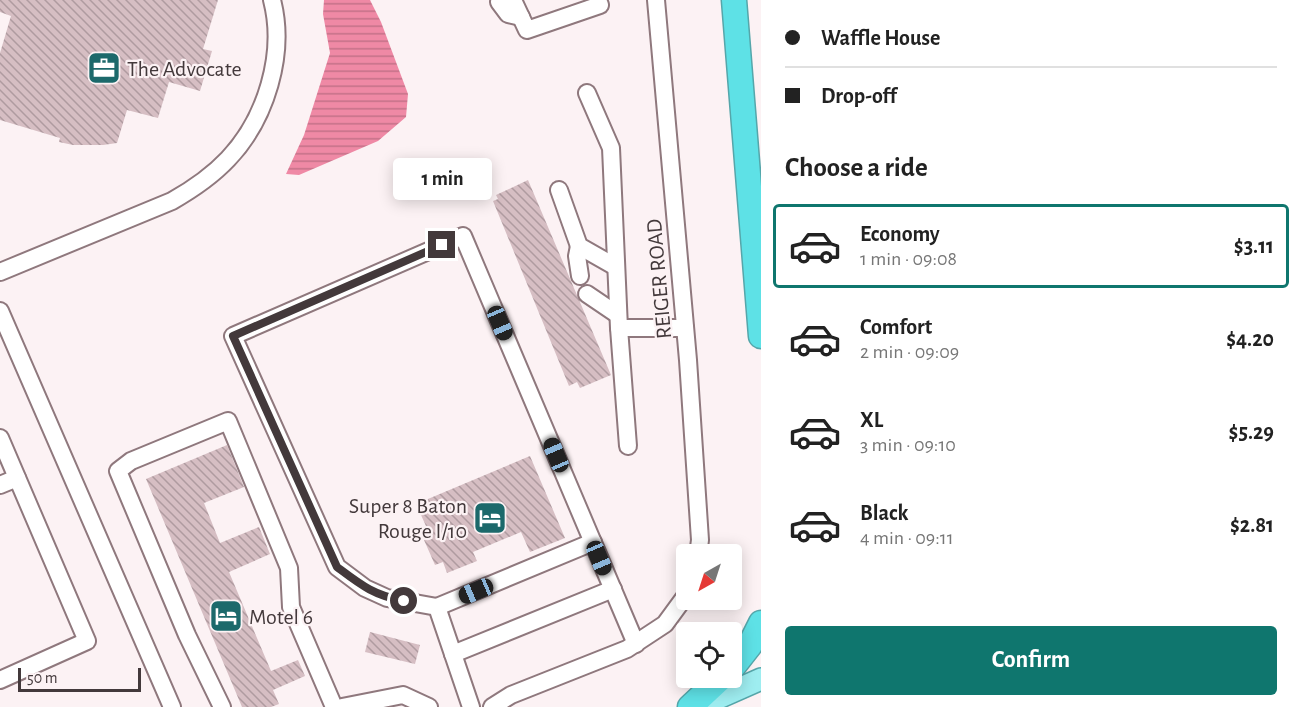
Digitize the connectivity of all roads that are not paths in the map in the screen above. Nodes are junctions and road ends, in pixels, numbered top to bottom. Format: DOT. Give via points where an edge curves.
graph roads {
  1 [pos="272,0"];
  2 [pos="598,0"];
  3 [pos="656,0"];
  4 [pos="734,0"];
  5 [pos="506,1"];
  6 [pos="586,93"];
  7 [pos="559,190"];
  8 [pos="579,246"];
  9 [pos="616,267"];
  10 [pos="0,272"];
  11 [pos="580,276"];
  12 [pos="587,294"];
  13 [pos="0,311"];
  14 [pos="618,321"];
  15 [pos="685,328"];
  16 [pos="761,336"];
  17 [pos="0,438"];
  18 [pos="628,446"];
  19 [pos="17,478"];
  20 [pos="0,485"];
  21 [pos="593,542"];
  22 [pos="699,544"];
  23 [pos="613,589"];
  24 [pos="437,607"];
  25 [pos="676,608"];
  26 [pos="761,623"];
  27 [pos="636,644"];
  28 [pos="453,654"];
  29 [pos="742,655"];
  30 [pos="761,679"];
  31 [pos="0,680"];
  32 [pos="710,688"];
  33 [pos="172,707"];
  34 [pos="222,707"];
  35 [pos="334,707"];
  36 [pos="342,707"];
  37 [pos="429,707"];
  38 [pos="471,707"];
  39 [pos="492,707"];
  40 [pos="690,707"];
  41 [pos="698,707"];
  1 -- 10 [label="street" via="276,37 269,86 254,123 229,158 195,188 172,201"];
  2 -- 5 [label="street" via="600,5 527,30"];
  3 -- 15 [label="street, REIGER ROAD"];
  4 -- 16 [label="highway"];
  6 -- 9 [label="street" via="611,148"];
  7 -- 8 [label="street"];
  8 -- 9 [label="street"];
  8 -- 11 [label="street"];
  9 -- 14 [label="street"];
  12 -- 14 [label="street"];
  13 -- 33 [label="street"];
  14 -- 15 [label="street"];
  14 -- 18 [label="street"];
  15 -- 22 [label="street, REIGER ROAD"];
  17 -- 19 [label="street"];
  19 -- 20 [label="street"];
  19 -- 31 [label="street" via="87,641"];
  21 -- 23 [label="street"];
  21 -- 24 [label="street"];
  21 -- 24 [label="street" via="463,236 233,336 337,567 365,588 387,598"];
  23 -- 27 [label="street"];
  23 -- 28 [label="street"];
  24 -- 28 [label="street"];
  25 -- 27 [label="street" via="664,624"];
  26 -- 29 [label="highway"];
  27 -- 39 [label="street" via="511,695"];
  28 -- 38 [label="street"];
  30 -- 41 [label="main road"];
  32 -- 40 [label="highway"];
  34 -- 35 [label="street" via="118,471 131,461 228,421 289,568 291,607"];
  36 -- 37 [label="street" via="403,695"];
}
